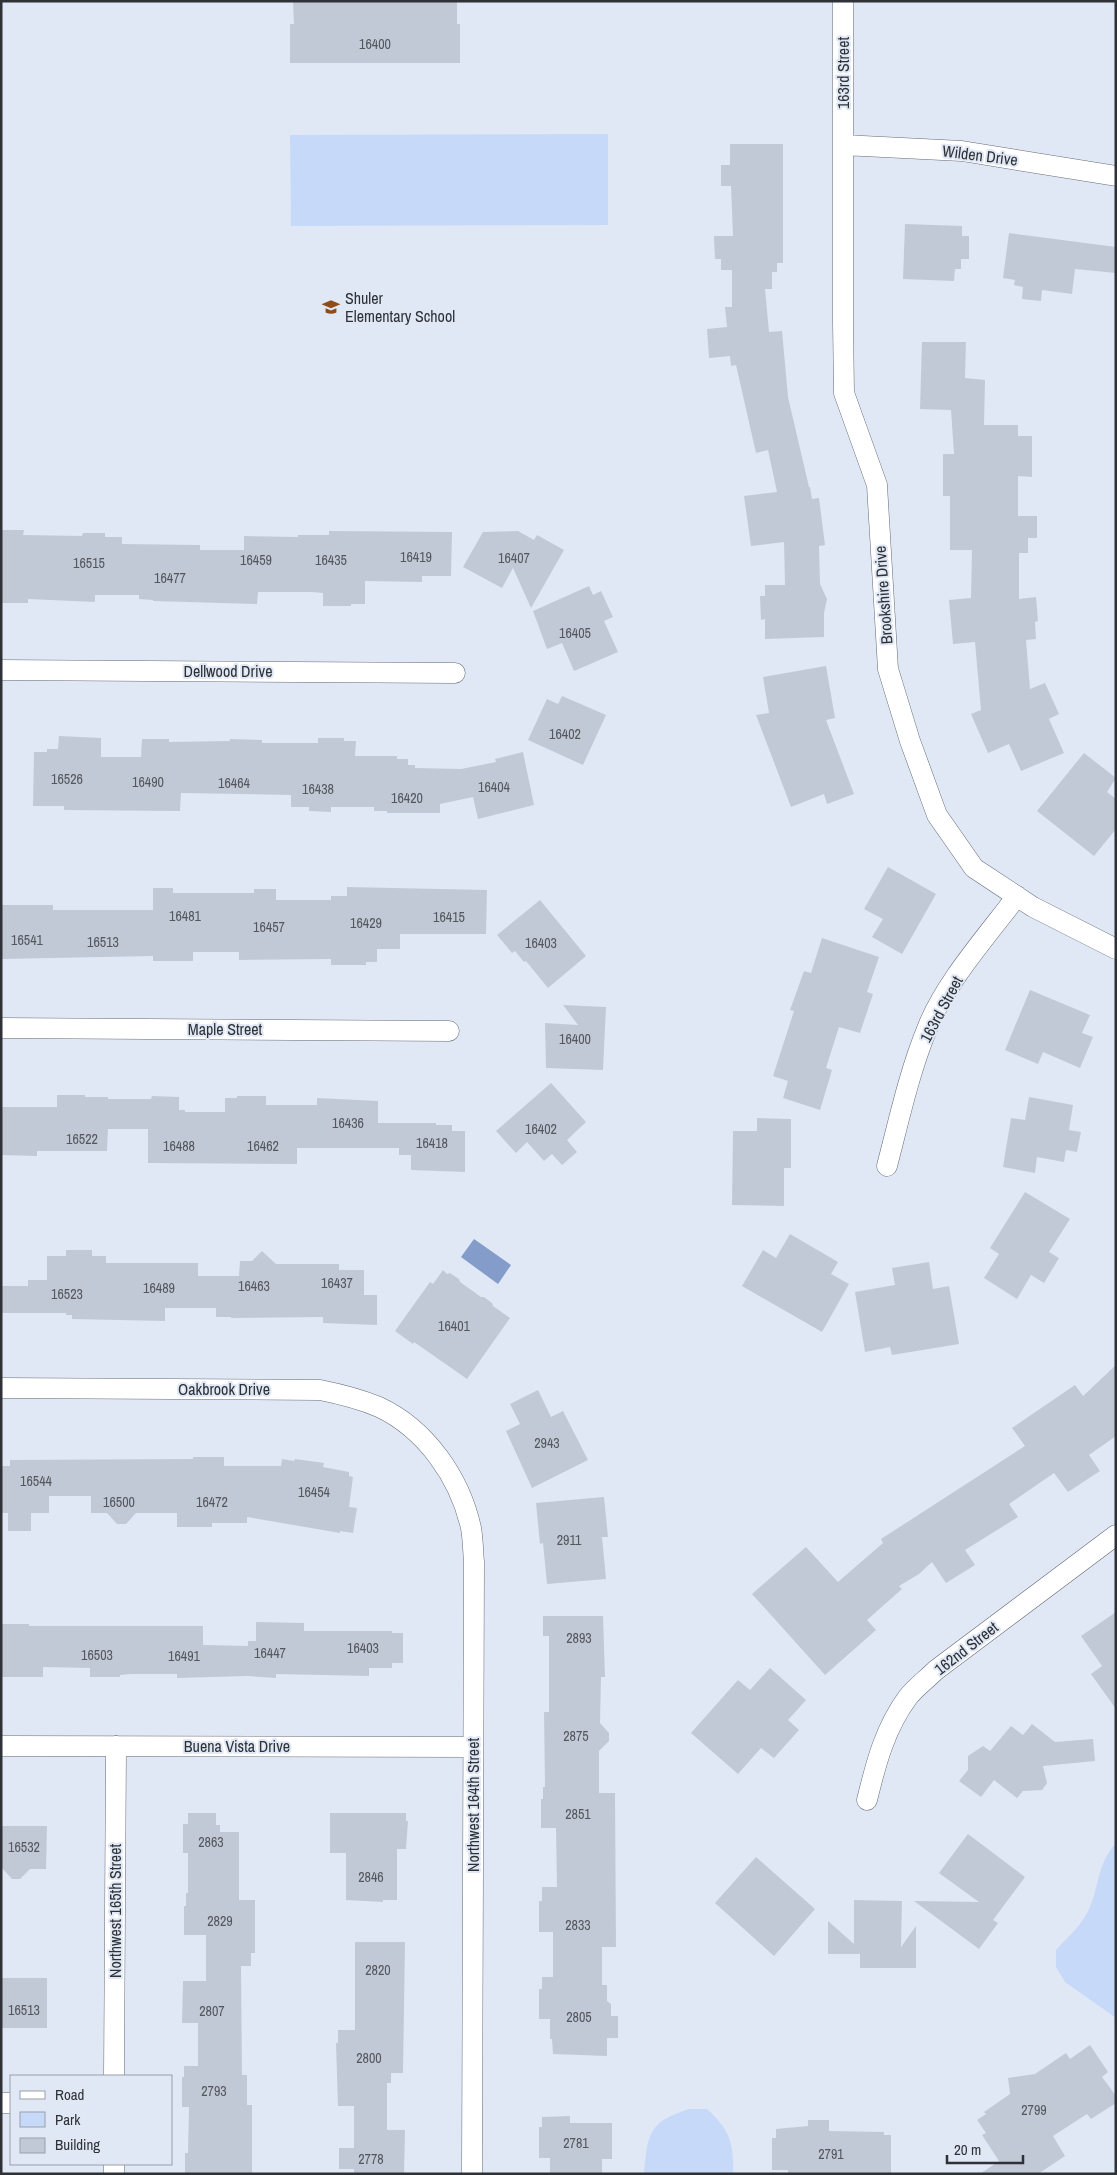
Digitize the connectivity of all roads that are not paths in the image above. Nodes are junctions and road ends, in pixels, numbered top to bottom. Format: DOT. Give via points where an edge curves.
graph roads {
  1 [pos="843,1"];
  2 [pos="842,145"];
  3 [pos="1116,176"];
  4 [pos="1,670"];
  5 [pos="455,673"];
  6 [pos="1017,896"];
  7 [pos="1116,949"];
  8 [pos="1,1028"];
  9 [pos="449,1030"];
  10 [pos="887,1166"];
  11 [pos="1,1388"];
  12 [pos="430,1447"];
  13 [pos="1116,1535"];
  14 [pos="1,1746"];
  15 [pos="116,1746"];
  16 [pos="473,1747"];
  17 [pos="867,1800"];
  18 [pos="114,2075"];
  19 [pos="472,2174"];
  1 -- 2 [label="street, 163rd Street"];
  2 -- 3 [label="street, Wilden Drive" via="962,151"];
  2 -- 6 [label="street, Brookshire Drive" via="844,393 877,485 888,669 937,814 974,868"];
  4 -- 5 [label="street, Dellwood Drive"];
  6 -- 7 [label="street, Brookshire Drive" via="1084,935"];
  6 -- 10 [label="street, 163rd Street" via="955,978 927,1028 904,1098"];
  8 -- 9 [label="street, Maple Street"];
  11 -- 12 [label="street, Oakbrook Drive" via="320,1390 380,1408 406,1425"];
  12 -- 16 [label="street, Northwest 164th Street" via="459,1492 471,1529 474,1562"];
  13 -- 17 [label="street, 162nd Street" via="936,1670 909,1696 883,1743"];
  14 -- 15 [label="street, Buena Vista Drive"];
  15 -- 16 [label="street, Buena Vista Drive"];
  15 -- 18 [label="street, Northwest 165th Street"];
  16 -- 19 [label="street, Northwest 164th Street"];
}
